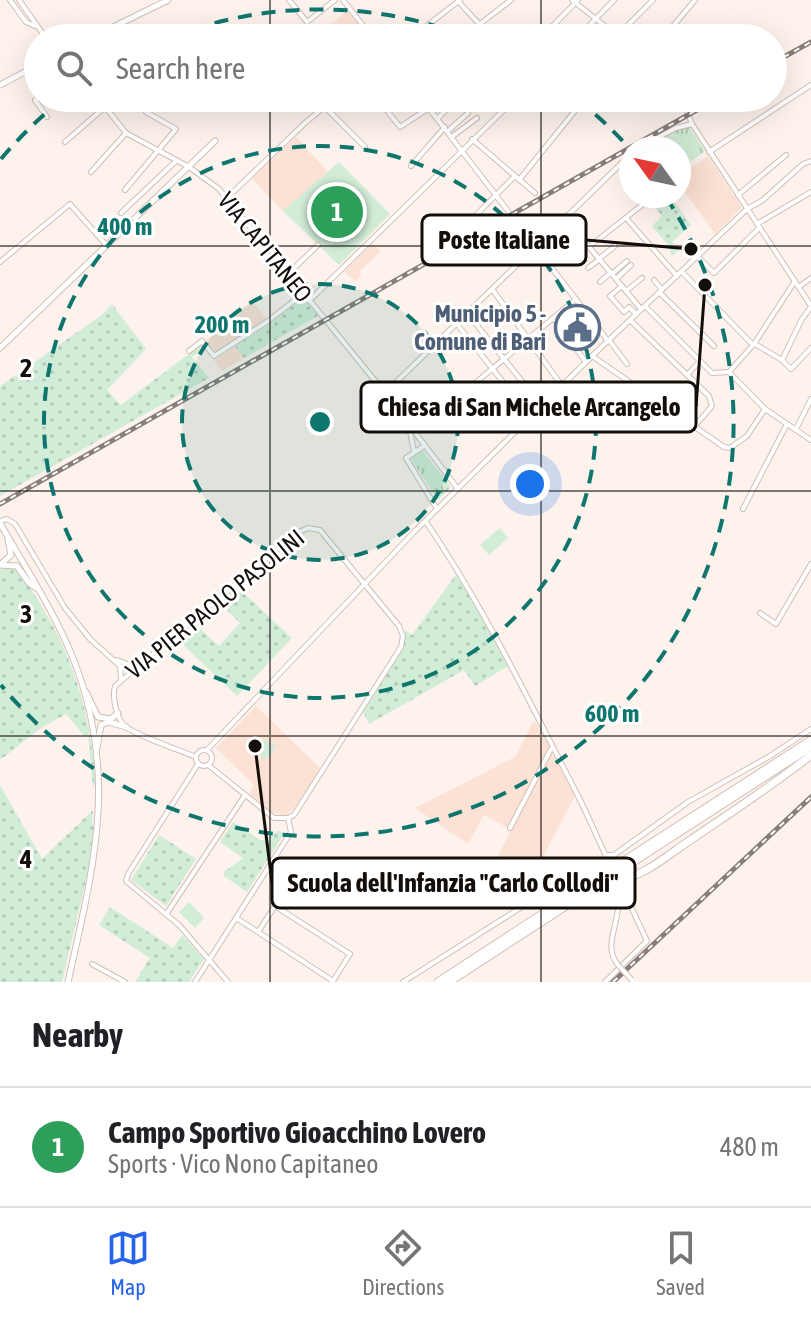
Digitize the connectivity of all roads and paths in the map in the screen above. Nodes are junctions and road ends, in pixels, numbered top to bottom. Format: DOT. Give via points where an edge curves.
graph roads {
  1 [pos="10,0"];
  2 [pos="19,0"];
  3 [pos="168,0"];
  4 [pos="289,0"];
  5 [pos="335,0"];
  6 [pos="343,0"];
  7 [pos="511,0"];
  8 [pos="614,0"];
  9 [pos="653,0"];
  10 [pos="695,0"];
  11 [pos="459,1"];
  12 [pos="575,1"];
  13 [pos="595,20"];
  14 [pos="31,24"];
  15 [pos="37,24"];
  16 [pos="119,24"];
  17 [pos="362,24"];
  18 [pos="429,24"];
  19 [pos="477,24"];
  20 [pos="479,24"];
  21 [pos="555,24"];
  22 [pos="591,24"];
  23 [pos="601,24"];
  24 [pos="630,24"];
  25 [pos="675,24"];
  26 [pos="24,72"];
  27 [pos="0,85"];
  28 [pos="811,85"];
  29 [pos="787,101"];
  30 [pos="43,112"];
  31 [pos="99,112"];
  32 [pos="109,112"];
  33 [pos="146,112"];
  34 [pos="320,112"];
  35 [pos="330,112"];
  36 [pos="388,112"];
  37 [pos="423,112"];
  38 [pos="433,112"];
  39 [pos="444,112"];
  40 [pos="501,112"];
  41 [pos="574,112"];
  42 [pos="687,112"];
  43 [pos="770,112"];
  44 [pos="468,113"];
  45 [pos="47,117"];
  46 [pos="438,118"];
  47 [pos="477,118"];
  48 [pos="692,124"];
  49 [pos="446,129"];
  50 [pos="126,133"];
  51 [pos="452,136"];
  52 [pos="661,136"];
  53 [pos="472,139"];
  54 [pos="215,141"];
  55 [pos="65,142"];
  56 [pos="365,147"];
  57 [pos="462,148"];
  58 [pos="159,150"];
  59 [pos="709,152"];
  60 [pos="786,155"];
  61 [pos="176,161"];
  62 [pos="811,161"];
  63 [pos="619,165"];
  64 [pos="411,166"];
  65 [pos="189,167"];
  66 [pos="91,172"];
  67 [pos="518,177"];
  68 [pos="125,190"];
  69 [pos="811,192"];
  70 [pos="535,193"];
  71 [pos="738,195"];
  72 [pos="495,196"];
  73 [pos="227,198"];
  74 [pos="638,208"];
  75 [pos="747,209"];
  76 [pos="121,213"];
  77 [pos="564,217"];
  78 [pos="626,218"];
  79 [pos="758,226"];
  80 [pos="455,236"];
  81 [pos="318,245"];
  82 [pos="107,246"];
  83 [pos="535,246"];
  84 [pos="590,246"];
  85 [pos="615,246"];
  86 [pos="698,257"];
  87 [pos="600,259"];
  88 [pos="0,262"];
  89 [pos="629,263"];
  90 [pos="588,268"];
  91 [pos="288,274"];
  92 [pos="680,274"];
  93 [pos="613,275"];
  94 [pos="642,278"];
  95 [pos="811,278"];
  96 [pos="654,280"];
  97 [pos="600,282"];
  98 [pos="797,284"];
  99 [pos="622,286"];
  100 [pos="492,289"];
  101 [pos="626,291"];
  102 [pos="661,291"];
  103 [pos="304,293"];
  104 [pos="576,299"];
  105 [pos="309,301"];
  106 [pos="811,306"];
  107 [pos="643,307"];
  108 [pos="564,309"];
  109 [pos="586,312"];
  110 [pos="467,313"];
  111 [pos="636,314"];
  112 [pos="553,318"];
  113 [pos="630,320"];
  114 [pos="574,321"];
  115 [pos="456,323"];
  116 [pos="595,323"];
  117 [pos="562,330"];
  118 [pos="528,339"];
  119 [pos="571,341"];
  120 [pos="608,341"];
  121 [pos="753,344"];
  122 [pos="714,346"];
  123 [pos="0,348"];
  124 [pos="811,348"];
  125 [pos="189,351"];
  126 [pos="592,356"];
  127 [pos="504,359"];
  128 [pos="782,360"];
  129 [pos="700,361"];
  130 [pos="586,362"];
  131 [pos="627,364"];
  132 [pos="492,368"];
  133 [pos="729,372"];
  134 [pos="687,375"];
  135 [pos="474,384"];
  136 [pos="562,386"];
  137 [pos="385,393"];
  138 [pos="811,399"];
  139 [pos="542,406"];
  140 [pos="765,409"];
  141 [pos="531,417"];
  142 [pos="787,424"];
  143 [pos="408,425"];
  144 [pos="694,427"];
  145 [pos="796,429"];
  146 [pos="811,440"];
  147 [pos="424,446"];
  148 [pos="414,451"];
  149 [pos="458,489"];
  150 [pos="437,509"];
  151 [pos="743,509"];
  152 [pos="425,521"];
  153 [pos="0,522"];
  154 [pos="7,536"];
  155 [pos="811,564"];
  156 [pos="0,565"];
  157 [pos="365,583"];
  158 [pos="37,588"];
  159 [pos="760,613"];
  160 [pos="114,660"];
  161 [pos="141,662"];
  162 [pos="121,679"];
  163 [pos="84,689"];
  164 [pos="118,713"];
  165 [pos="126,727"];
  166 [pos="811,729"];
  167 [pos="811,740"];
  168 [pos="552,747"];
  169 [pos="811,747"];
  170 [pos="97,749"];
  171 [pos="207,750"];
  172 [pos="811,755"];
  173 [pos="196,757"];
  174 [pos="198,764"];
  175 [pos="208,765"];
  176 [pos="245,795"];
  177 [pos="288,818"];
  178 [pos="510,828"];
  179 [pos="606,853"];
  180 [pos="614,871"];
  181 [pos="167,914"];
  182 [pos="236,918"];
  183 [pos="258,932"];
  184 [pos="210,959"];
  185 [pos="92,964"];
  186 [pos="633,981"];
  187 [pos="68,982"];
  188 [pos="125,982"];
  189 [pos="195,982"];
  190 [pos="228,982"];
  191 [pos="403,982"];
  192 [pos="438,982"];
  193 [pos="449,982"];
  194 [pos="605,982"];
  1 -- 14 [label="street"];
  2 -- 15 [label="street"];
  3 -- 16 [label="main road"];
  4 -- 5 [label="street" via="307,22"];
  6 -- 17 [label="street"];
  7 -- 20 [label="street"];
  8 -- 13 [label="street"];
  9 -- 24 [label="street"];
  10 -- 25 [label="street"];
  11 -- 18 [label="street"];
  11 -- 19 [label="street"];
  12 -- 13 [label="street"];
  12 -- 21 [label="street"];
  13 -- 22 [label="street"];
  13 -- 23 [label="street"];
  26 -- 27 [label="main road"];
  28 -- 29 [label="street"];
  30 -- 45 [label="street"];
  31 -- 55 [label="street"];
  32 -- 50 [label="street, VIA CAPITANEO"];
  33 -- 58 [label="street" via="176,129"];
  34 -- 73 [label="street"];
  35 -- 56 [label="street"];
  36 -- 37 [label="street" via="402,127"];
  38 -- 46 [label="street"];
  39 -- 46 [label="street"];
  40 -- 53 [label="street"];
  41 -- 67 [label="street"];
  42 -- 48 [label="street"];
  43 -- 59 [label="street"];
  44 -- 49 [label="street"];
  46 -- 49 [label="street"];
  47 -- 51 [label="street"];
  48 -- 52 [label="street"];
  48 -- 59 [label="street"];
  49 -- 51 [label="street"];
  49 -- 64 [label="street"];
  50 -- 58 [label="street, VIA CAPITANEO"];
  50 -- 66 [label="street"];
  51 -- 57 [label="street"];
  53 -- 57 [label="street"];
  53 -- 67 [label="street"];
  54 -- 65 [label="main road"];
  57 -- 72 [label="street"];
  57 -- 105 [label="street"];
  58 -- 61 [label="street, VIA CAPITANEO"];
  58 -- 68 [label="street"];
  59 -- 71 [label="street"];
  60 -- 71 [label="street"];
  61 -- 65 [label="street, VIA CAPITANEO"];
  61 -- 76 [label="street"];
  62 -- 75 [label="street"];
  63 -- 77 [label="street"];
  65 -- 73 [label="street, VIA CAPITANEO"];
  65 -- 82 [label="main road"];
  67 -- 70 [label="street"];
  67 -- 72 [label="street"];
  69 -- 79 [label="street"];
  71 -- 75 [label="street"];
  72 -- 80 [label="street"];
  72 -- 83 [label="street"];
  73 -- 91 [label="street, VIA CAPITANEO"];
  74 -- 78 [label="street"];
  75 -- 79 [label="street"];
  75 -- 86 [label="street"];
  77 -- 83 [label="street"];
  77 -- 84 [label="street"];
  78 -- 84 [label="street"];
  78 -- 92 [label="street"];
  79 -- 86 [label="street" via="714,273"];
  79 -- 98 [label="street"];
  81 -- 91 [label="street"];
  82 -- 88 [label="street" via="70,204"];
  82 -- 123 [label="main road"];
  83 -- 100 [label="street"];
  83 -- 104 [label="street"];
  84 -- 87 [label="street"];
  85 -- 87 [label="street"];
  86 -- 92 [label="street"];
  87 -- 90 [label="street"];
  87 -- 93 [label="street"];
  89 -- 93 [label="street"];
  91 -- 103 [label="street, VIA CAPITANEO"];
  92 -- 102 [label="street"];
  92 -- 121 [label="street"];
  93 -- 97 [label="street"];
  93 -- 99 [label="street"];
  94 -- 101 [label="street"];
  95 -- 98 [label="street"];
  96 -- 102 [label="street"];
  98 -- 106 [label="street"];
  98 -- 121 [label="street"];
  99 -- 101 [label="street"];
  99 -- 111 [label="street" via="610,296 624,312 629,307"];
  100 -- 110 [label="street"];
  100 -- 118 [label="street"];
  101 -- 107 [label="street"];
  102 -- 107 [label="street"];
  102 -- 122 [label="street"];
  103 -- 105 [label="street, VIA CAPITANEO"];
  103 -- 125 [label="street" via="214,356 202,341"];
  104 -- 108 [label="street"];
  104 -- 109 [label="street"];
  105 -- 137 [label="street, VIA CAPITANEO"];
  106 -- 128 [label="street"];
  107 -- 111 [label="street"];
  107 -- 129 [label="street"];
  108 -- 112 [label="street"];
  108 -- 114 [label="street"];
  109 -- 114 [label="street"];
  109 -- 116 [label="street"];
  110 -- 115 [label="street"];
  110 -- 127 [label="street"];
  111 -- 113 [label="street"];
  112 -- 117 [label="street"];
  112 -- 118 [label="street"];
  113 -- 120 [label="street"];
  113 -- 134 [label="street"];
  114 -- 117 [label="street"];
  115 -- 132 [label="street"];
  115 -- 137 [label="street"];
  116 -- 119 [label="street"];
  116 -- 120 [label="street"];
  117 -- 119 [label="street"];
  118 -- 127 [label="street"];
  118 -- 136 [label="street"];
  119 -- 130 [label="street"];
  120 -- 126 [label="street"];
  120 -- 131 [label="street"];
  121 -- 128 [label="street"];
  121 -- 133 [label="street"];
  124 -- 128 [label="street" via="791,369"];
  126 -- 130 [label="street"];
  126 -- 144 [label="street"];
  127 -- 132 [label="street"];
  127 -- 139 [label="street"];
  129 -- 133 [label="street" via="712,373"];
  129 -- 134 [label="street"];
  130 -- 136 [label="street"];
  132 -- 135 [label="street"];
  132 -- 141 [label="street"];
  133 -- 140 [label="street"];
  134 -- 144 [label="street" via="712,402"];
  136 -- 139 [label="street"];
  137 -- 143 [label="street, VIA CAPITANEO"];
  138 -- 145 [label="street"];
  139 -- 141 [label="street"];
  140 -- 142 [label="street"];
  140 -- 144 [label="street" via="747,436 730,448"];
  141 -- 149 [label="street"];
  142 -- 145 [label="street"];
  142 -- 151 [label="street"];
  143 -- 147 [label="street, VIA CAPITANEO"];
  143 -- 148 [label="street"];
  145 -- 146 [label="street"];
  147 -- 148 [label="street"];
  147 -- 149 [label="street, VIA CAPITANEO"];
  148 -- 150 [label="street" via="406,458"];
  149 -- 150 [label="street"];
  150 -- 152 [label="street"];
  152 -- 157 [label="street"];
  152 -- 168 [label="street" via="456,566"];
  153 -- 154 [label="main road"];
  153 -- 160 [label="street" via="15,524 65,608"];
  154 -- 156 [label="main road" via="11,555"];
  154 -- 158 [label="main road"];
  155 -- 159 [label="street" via="776,624"];
  156 -- 158 [label="main road" via="17,566"];
  157 -- 161 [label="street, VIA PIER PAOLO PASOLINI" via="325,534 303,529"];
  157 -- 171 [label="street"];
  157 -- 177 [label="street" via="399,626 403,643 299,809"];
  158 -- 163 [label="main road"];
  160 -- 161 [label="street"];
  160 -- 162 [label="street"];
  161 -- 162 [label="street, VIA PIER PAOLO PASOLINI"];
  162 -- 164 [label="street, VIA PIER PAOLO PASOLINI" via="113,693"];
  163 -- 164 [label="main road" via="98,717 111,719"];
  163 -- 170 [label="main road"];
  164 -- 165 [label="street, VIA PIER PAOLO PASOLINI"];
  165 -- 170 [label="main road" via="101,725"];
  165 -- 173 [label="street"];
  166 -- 179 [label="street" via="688,802 614,855"];
  167 -- 180 [label="highway"];
  168 -- 178 [label="street"];
  168 -- 179 [label="street"];
  169 -- 180 [label="highway"];
  170 -- 187 [label="main road" via="97,837"];
  171 -- 173 [label="street"];
  171 -- 175 [label="street" via="212,757"];
  172 -- 180 [label="highway" via="634,877"];
  173 -- 174 [label="street"];
  174 -- 175 [label="street"];
  174 -- 181 [label="street" via="126,877 129,886"];
  175 -- 176 [label="street"];
  176 -- 177 [label="street" via="274,818"];
  176 -- 181 [label="street"];
  177 -- 182 [label="street" via="291,832"];
  179 -- 180 [label="street"];
  180 -- 186 [label="street, bridge" via="618,909 611,957"];
  180 -- 191 [label="street" via="593,862"];
  180 -- 192 [label="highway"];
  180 -- 193 [label="highway"];
  180 -- 194 [label="street" via="647,941"];
  181 -- 184 [label="street"];
  182 -- 183 [label="street"];
  182 -- 184 [label="street"];
  183 -- 183 [label="street" via="333,981 350,954 275,906"];
  184 -- 189 [label="street"];
  184 -- 190 [label="street"];
  185 -- 188 [label="street"];
}
